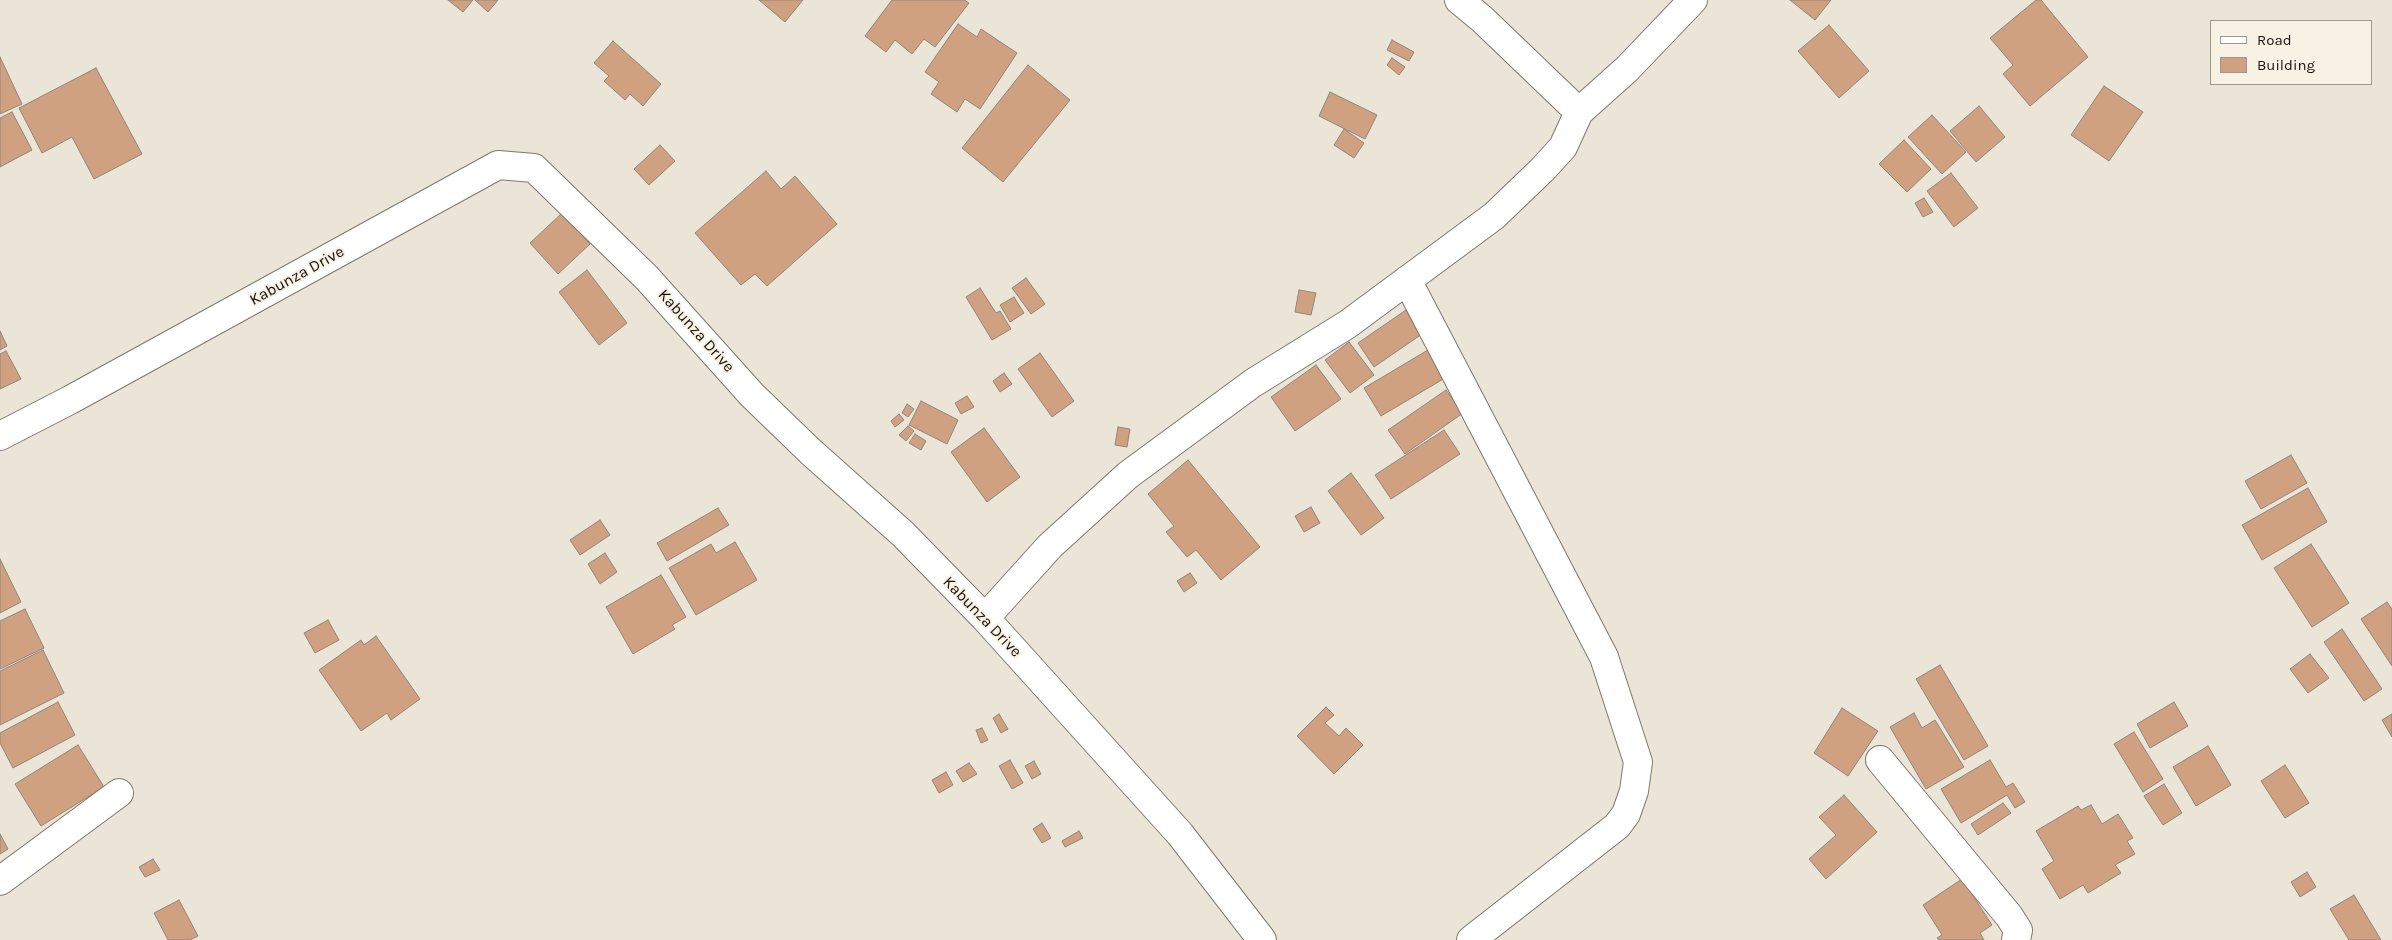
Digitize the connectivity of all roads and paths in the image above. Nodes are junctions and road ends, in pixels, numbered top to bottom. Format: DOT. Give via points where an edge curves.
graph roads {
  1 [pos="1459,0"];
  2 [pos="1693,0"];
  3 [pos="1579,112"];
  4 [pos="1407,280"];
  5 [pos="0,436"];
  6 [pos="985,618"];
  7 [pos="1880,760"];
  8 [pos="119,793"];
  9 [pos="0,881"];
  10 [pos="1262,940"];
  11 [pos="1471,940"];
  12 [pos="2016,940"];
  1 -- 3 [label="street"];
  2 -- 3 [label="street" via="1627,69"];
  3 -- 4 [label="street" via="1563,147 1543,169 1494,216"];
  4 -- 6 [label="street" via="1348,324 1253,383 1128,474 1050,546"];
  4 -- 11 [label="street" via="1604,657 1638,762 1629,806 1617,826"];
  5 -- 6 [label="street, Kabunza Drive" via="498,166 534,168 647,278 752,395 903,534"];
  6 -- 10 [label="street, Kabunza Drive" via="1180,834"];
  7 -- 12 [label="street" via="2009,916 2018,930"];
  8 -- 9 [label="street"];
}
